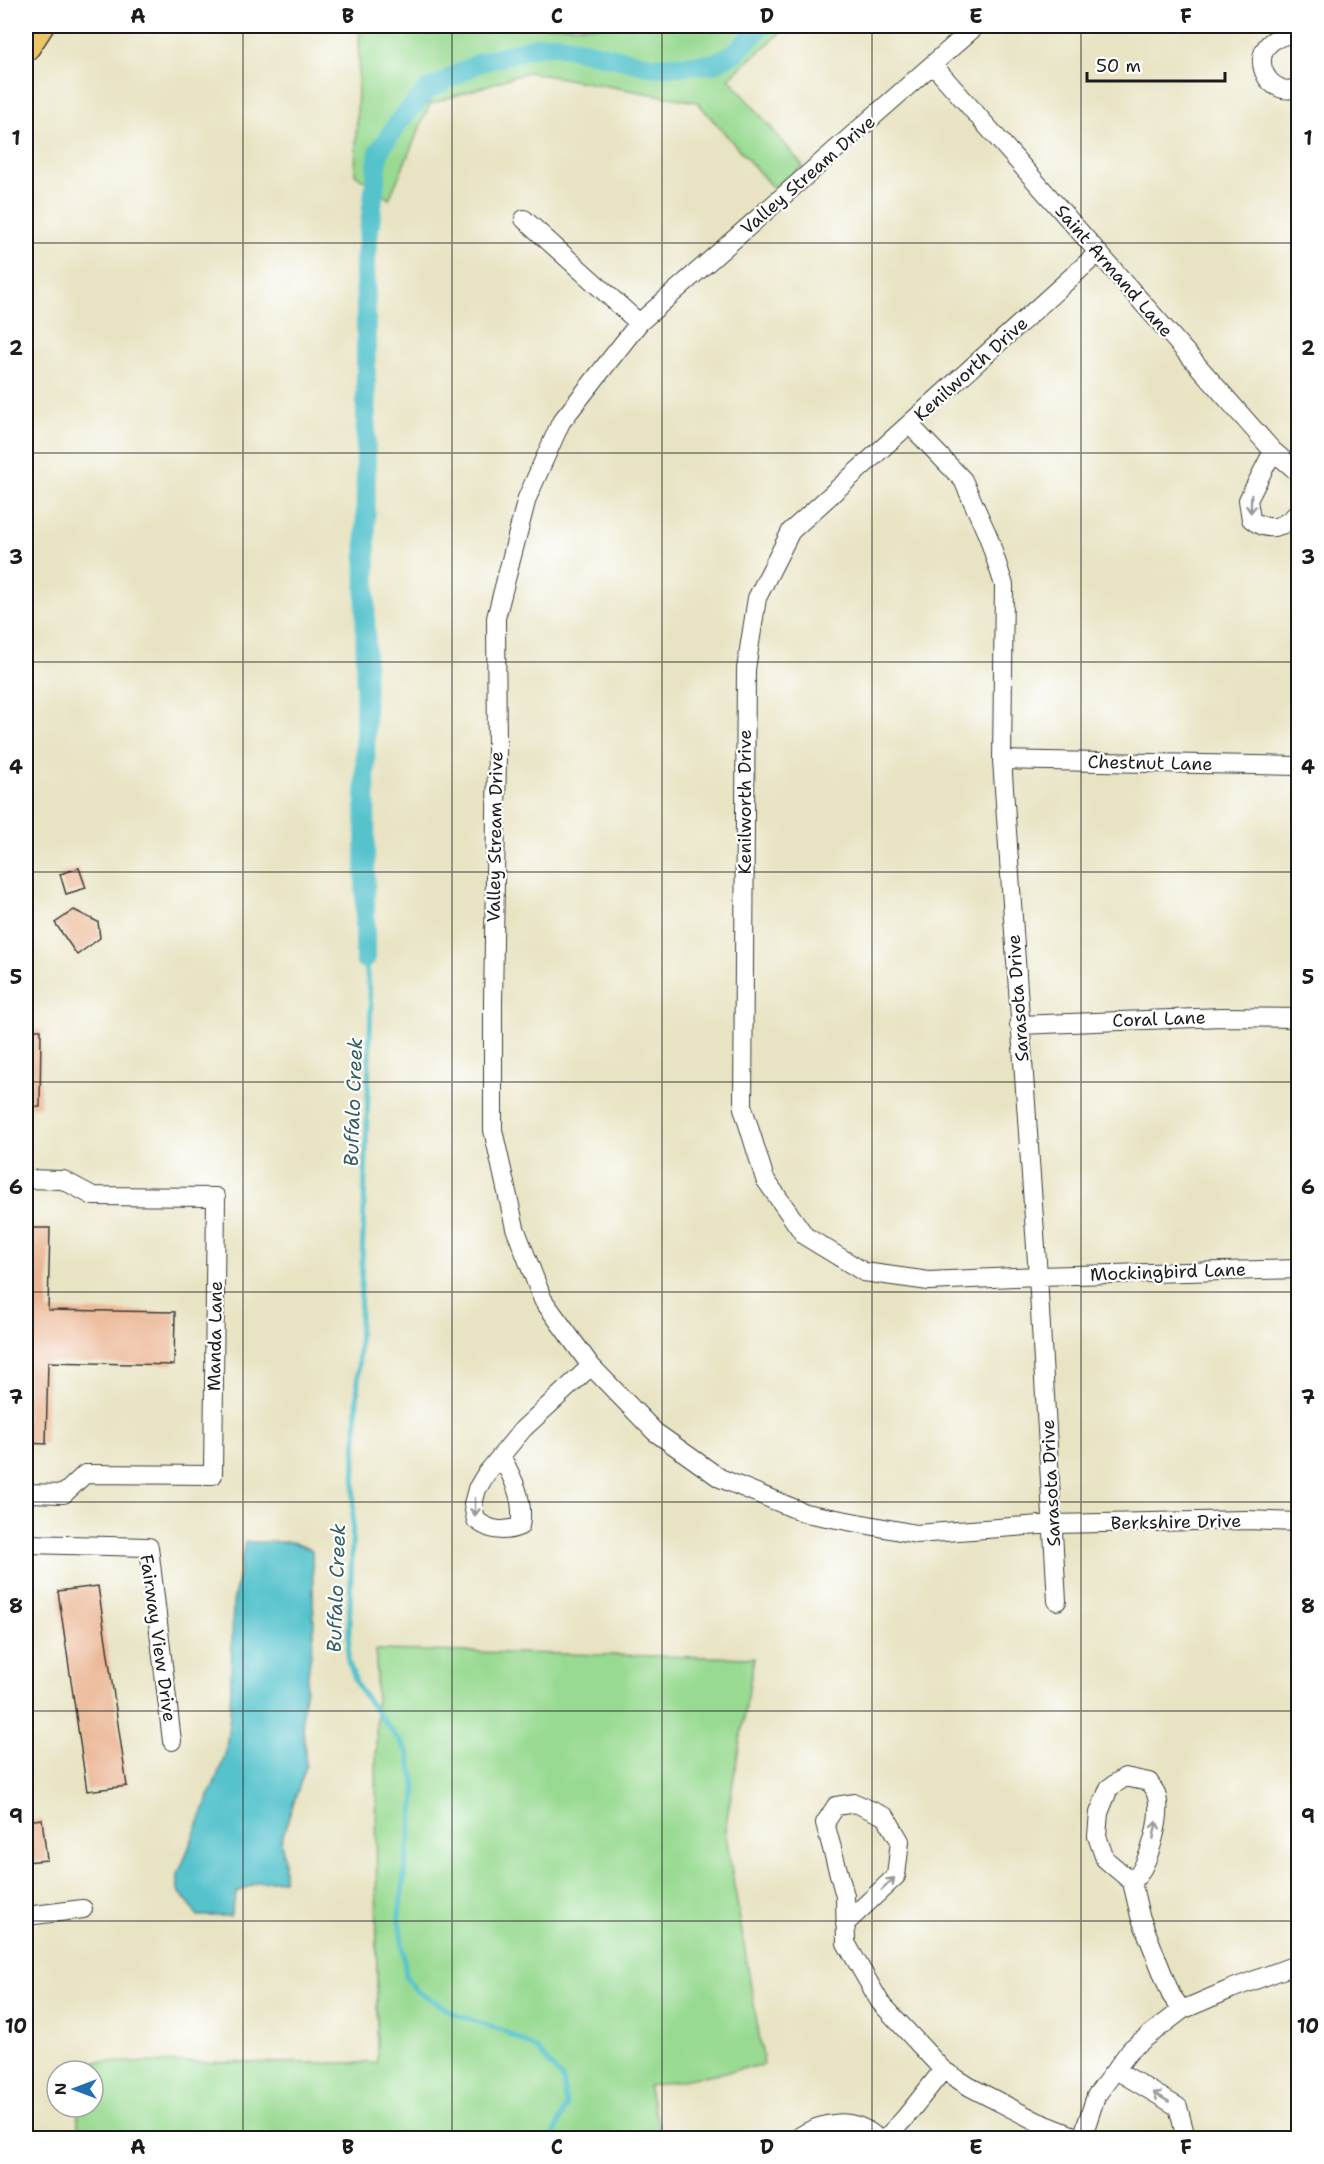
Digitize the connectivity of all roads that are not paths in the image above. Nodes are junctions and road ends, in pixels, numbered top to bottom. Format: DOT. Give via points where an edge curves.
graph roads {
  1 [pos="39,26"];
  2 [pos="976,26"];
  3 [pos="1299,33"];
  4 [pos="26,46"];
  5 [pos="933,65"];
  6 [pos="1299,89"];
  7 [pos="524,219"];
  8 [pos="1098,253"];
  9 [pos="639,323"];
  10 [pos="909,424"];
  11 [pos="1273,451"];
  12 [pos="1299,472"];
  13 [pos="1299,512"];
  14 [pos="1002,760"];
  15 [pos="1299,766"];
  16 [pos="1299,1018"];
  17 [pos="1019,1025"];
  18 [pos="26,1179"];
  19 [pos="1299,1269"];
  20 [pos="1038,1276"];
  21 [pos="591,1366"];
  22 [pos="501,1456"];
  23 [pos="26,1493"];
  24 [pos="1299,1522"];
  25 [pos="1054,1524"];
  26 [pos="26,1544"];
  27 [pos="1057,1601"];
  28 [pos="172,1741"];
  29 [pos="1132,1882"];
  30 [pos="83,1909"];
  31 [pos="26,1916"];
  32 [pos="845,1924"];
  33 [pos="1299,1964"];
  34 [pos="1182,2010"];
  35 [pos="943,2070"];
  36 [pos="1116,2070"];
  37 [pos="797,2139"];
  38 [pos="877,2139"];
  39 [pos="886,2139"];
  40 [pos="1081,2139"];
  41 [pos="1181,2139"];
  1 -- 4 [label="main road"];
  2 -- 5 [label="street, Valley Stream Drive"];
  3 -- 6 [label="street" via="1284,34 1268,45 1262,59 1263,72 1271,82 1281,89"];
  5 -- 8 [label="street, Saint Armand Lane"];
  5 -- 9 [label="street, Valley Stream Drive"];
  7 -- 9 [label="street"];
  8 -- 10 [label="street, Kenilworth Drive"];
  8 -- 11 [label="street, Saint Armand Lane"];
  9 -- 21 [label="street, Valley Stream Drive" via="561,422 527,498 496,618 493,1130 515,1228 543,1300"];
  10 -- 14 [label="street, Sarasota Drive" via="963,480 1004,585"];
  10 -- 20 [label="street, Kenilworth Drive" via="791,531 757,598 746,669 743,1108 765,1179 806,1236 864,1272 929,1281"];
  11 -- 12 [label="street, Saint Armand Lane"];
  11 -- 13 [label="street, one-way" via="1248,500 1251,519 1271,528 1292,520"];
  14 -- 15 [label="street, Chestnut Lane"];
  14 -- 17 [label="street, Sarasota Drive"];
  16 -- 17 [label="street, Coral Lane"];
  17 -- 20 [label="street, Sarasota Drive"];
  18 -- 23 [label="street, Manda Lane" via="63,1180 93,1196 216,1197 213,1475 85,1474 64,1494"];
  19 -- 20 [label="street, Mockingbird Lane"];
  20 -- 25 [label="street, Sarasota Drive"];
  21 -- 22 [label="street" via="523,1429"];
  21 -- 25 [label="street, Valley Stream Drive" via="655,1432 720,1478 805,1513 916,1534"];
  24 -- 25 [label="street, Berkshire Drive"];
  25 -- 27 [label="street, Sarasota Drive"];
  26 -- 28 [label="street, Fairway View Drive" via="149,1547"];
  29 -- 29 [label="street, one-way" via="1141,1875 1150,1852 1157,1823 1157,1795 1149,1782 1125,1777 1109,1788 1099,1813 1097,1836 1105,1859"];
  29 -- 34 [label="street" via="1140,1916 1171,1995"];
  30 -- 31 [label="street"];
  32 -- 32 [label="street, one-way" via="896,1876 900,1841 885,1817 855,1803 836,1806 825,1823 845,1896"];
  32 -- 35 [label="street" via="846,1943 880,2002"];
  33 -- 34 [label="street"];
  34 -- 36 [label="street" via="1131,2049"];
  35 -- 39 [label="street"];
  35 -- 40 [label="street" via="1036,2121"];
  36 -- 40 [label="street" via="1096,2096"];
  41 -- 36 [label="street, one-way" via="1184,2130 1178,2107"];
  37 -- 38 [label="street" via="829,2124 867,2129"];
}
